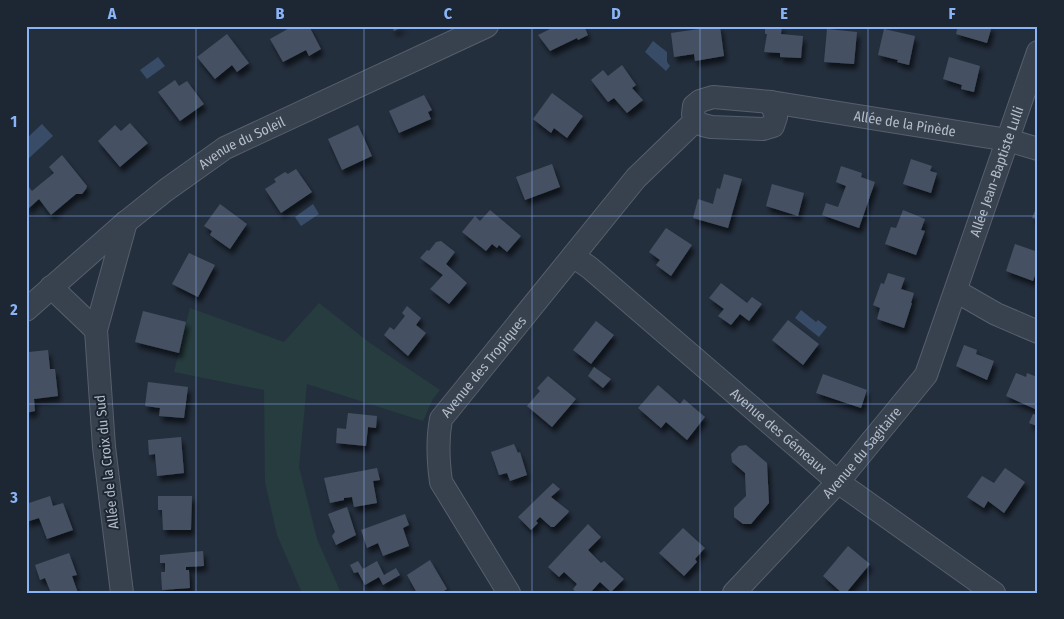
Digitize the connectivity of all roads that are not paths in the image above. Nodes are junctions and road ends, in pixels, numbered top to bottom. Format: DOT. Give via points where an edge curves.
graph roads {
  1 [pos="488,26"];
  2 [pos="1038,52"];
  3 [pos="771,102"];
  4 [pos="695,121"];
  5 [pos="1008,140"];
  6 [pos="1038,150"];
  7 [pos="126,222"];
  8 [pos="573,256"];
  9 [pos="51,287"];
  10 [pos="956,291"];
  11 [pos="26,310"];
  12 [pos="96,330"];
  13 [pos="1038,332"];
  14 [pos="838,482"];
  15 [pos="122,593"];
  16 [pos="509,593"];
  17 [pos="734,593"];
  18 [pos="994,593"];
  1 -- 7 [label="street, Avenue du Soleil" via="225,148"];
  2 -- 5 [label="street, Allée Jean-Baptiste Lulli"];
  3 -- 4 [label="street, Allée de la Pinède" via="713,97 694,106"];
  3 -- 4 [label="street" via="776,117 773,126 763,129 711,127"];
  3 -- 5 [label="street, Allée de la Pinède"];
  4 -- 8 [label="street, Allée de la Pinède" via="636,178"];
  5 -- 6 [label="street, Allée de la Pinède"];
  5 -- 10 [label="street, Allée Jean-Baptiste Lulli"];
  7 -- 9 [label="street, Avenue du Soleil"];
  7 -- 12 [label="street, Allée de la Croix du Sud"];
  8 -- 14 [label="street, Avenue des Gémeaux"];
  8 -- 16 [label="street, Avenue des Tropiques" via="441,418 437,437 441,482"];
  9 -- 11 [label="street, Avenue du Soleil"];
  9 -- 12 [label="street"];
  10 -- 13 [label="street" via="996,314"];
  10 -- 14 [label="street, Avenue du Sagitaire" via="926,375"];
  12 -- 15 [label="street, Allée de la Croix du Sud" via="104,447"];
  14 -- 17 [label="street, Avenue du Sagitaire"];
  14 -- 18 [label="street, Avenue des Gémeaux"];
}
